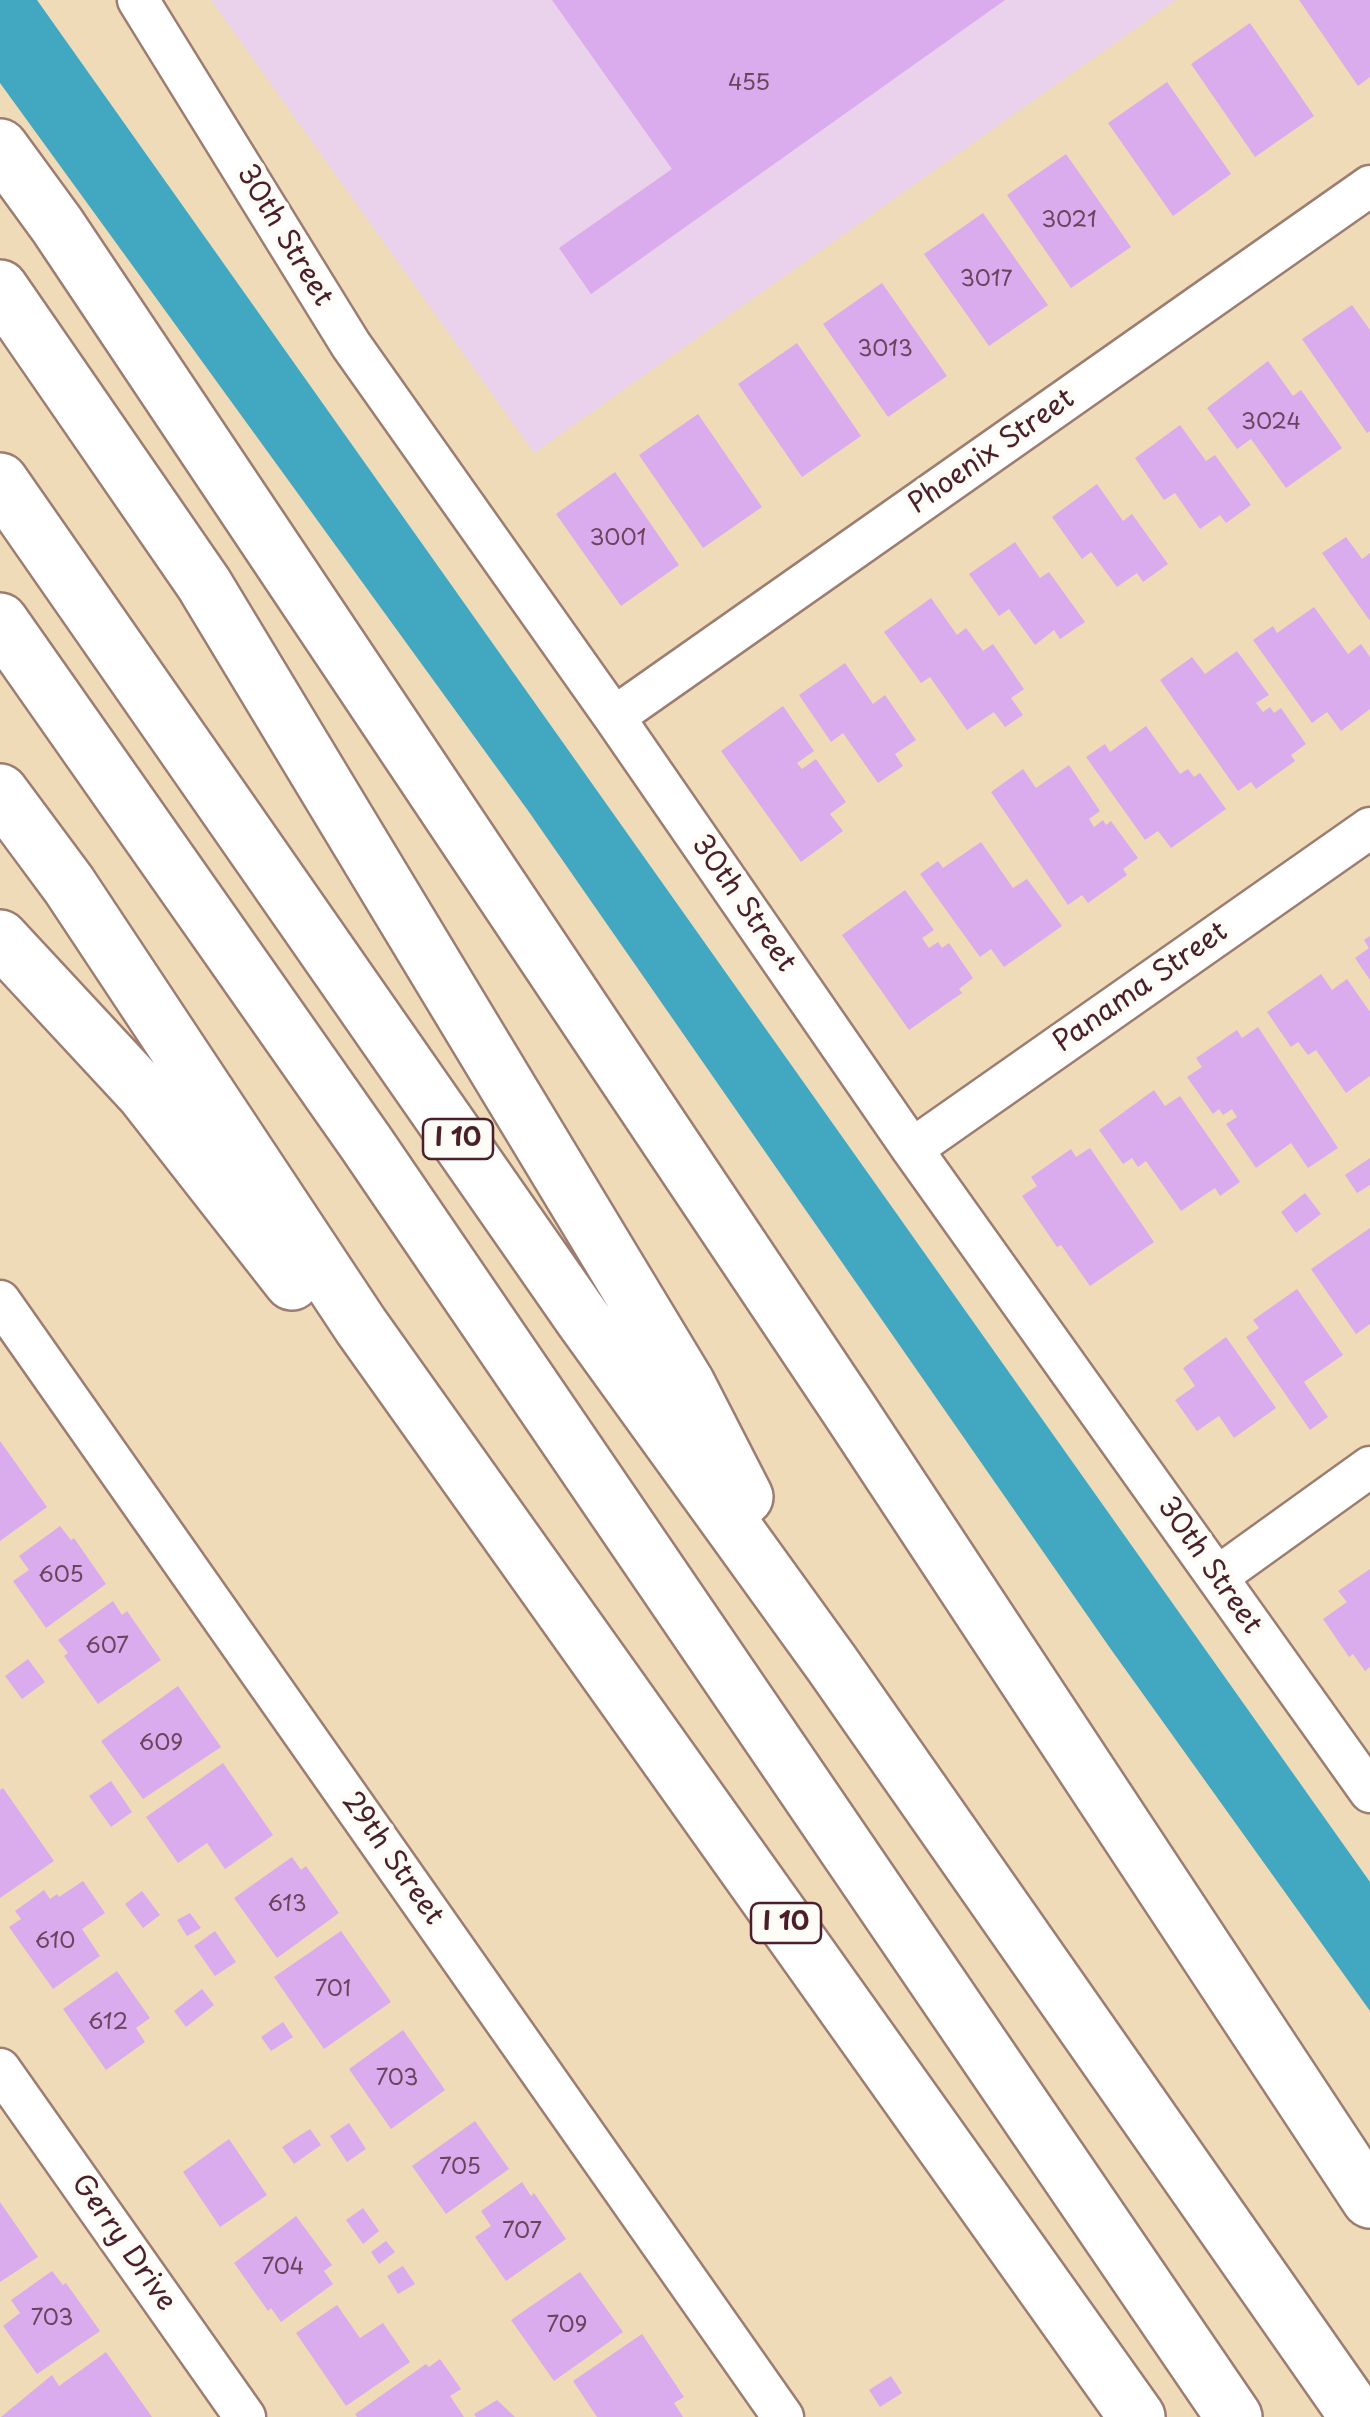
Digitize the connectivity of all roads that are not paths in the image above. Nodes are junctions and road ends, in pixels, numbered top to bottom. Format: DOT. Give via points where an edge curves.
graph roads {
  1 [pos="138,0"];
  2 [pos="0,148"];
  3 [pos="1370,186"];
  4 [pos="0,288"];
  5 [pos="0,482"];
  6 [pos="0,621"];
  7 [pos="614,717"];
  8 [pos="0,792"];
  9 [pos="1370,828"];
  10 [pos="0,938"];
  11 [pos="912,1149"];
  12 [pos="0,1300"];
  13 [pos="362,1326"];
  14 [pos="1370,1467"];
  15 [pos="1217,1577"];
  16 [pos="832,1664"];
  17 [pos="1370,1792"];
  18 [pos="0,2069"];
  19 [pos="1370,2200"];
  20 [pos="245,2417"];
  21 [pos="783,2417"];
  22 [pos="1137,2417"];
  23 [pos="1234,2417"];
  24 [pos="1358,2417"];
  1 -- 7 [label="street, 30th Street" via="351,345"];
  2 -- 19 [label="highway" via="913,1504"];
  3 -- 7 [label="street, Phoenix Street"];
  4 -- 16 [label="highway" via="204,584 266,686 687,1384"];
  5 -- 16 [label="highway, I 10" via="583,1319"];
  6 -- 23 [label="highway" via="366,1143"];
  7 -- 11 [label="street, 30th Street"];
  8 -- 13 [label="highway, I 10" via="70,885"];
  9 -- 11 [label="street, Panama Street"];
  10 -- 13 [label="highway" via="144,1093 293,1284"];
  11 -- 15 [label="street, 30th Street"];
  12 -- 21 [label="street, 29th Street"];
  13 -- 22 [label="highway, I 10"];
  14 -- 15 [label="street"];
  15 -- 17 [label="street, 30th Street"];
  16 -- 24 [label="highway, I 10"];
  18 -- 20 [label="street, Gerry Drive"];
}
